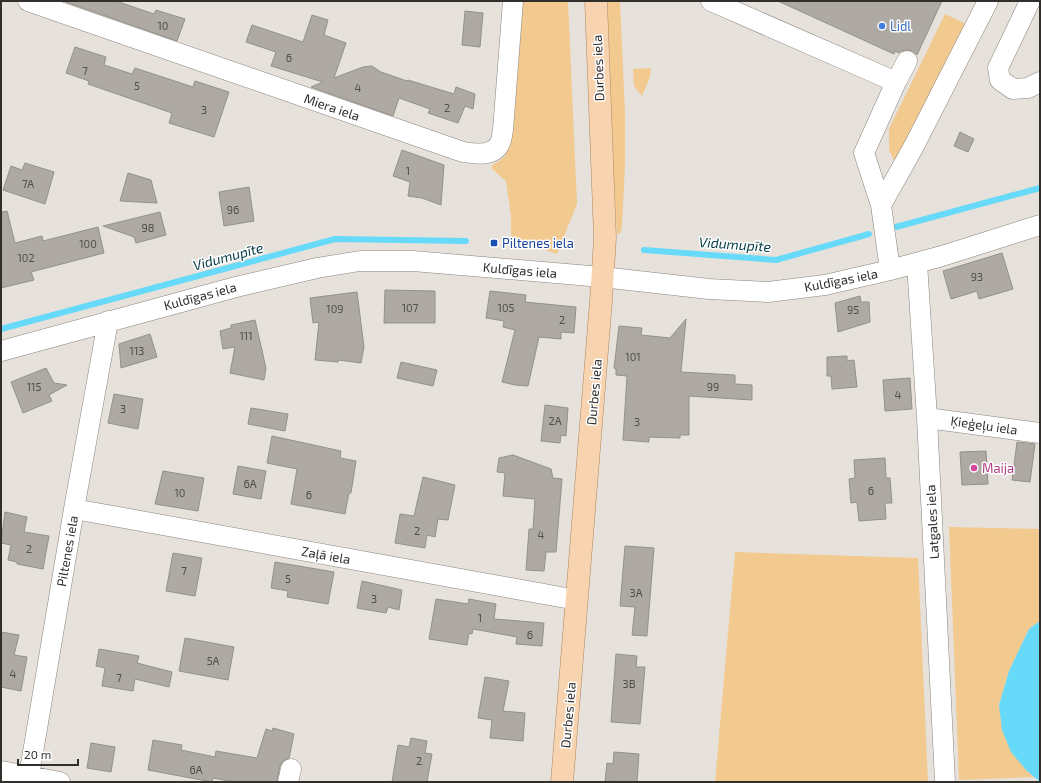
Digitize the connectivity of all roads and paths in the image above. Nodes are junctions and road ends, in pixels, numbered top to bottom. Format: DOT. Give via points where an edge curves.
graph roads {
  1 [pos="28,1"];
  2 [pos="513,1"];
  3 [pos="596,1"];
  4 [pos="711,1"];
  5 [pos="988,1"];
  6 [pos="1030,1"];
  7 [pos="906,61"];
  8 [pos="896,82"];
  9 [pos="1040,82"];
  10 [pos="881,205"];
  11 [pos="1040,225"];
  12 [pos="917,263"];
  13 [pos="890,270"];
  14 [pos="602,277"];
  15 [pos="108,321"];
  16 [pos="1,351"];
  17 [pos="927,418"];
  18 [pos="1040,433"];
  19 [pos="74,509"];
  20 [pos="577,600"];
  21 [pos="1,771"];
  22 [pos="28,779"];
  23 [pos="60,782"];
  24 [pos="562,782"];
  25 [pos="945,782"];
  1 -- 2 [label="street, Miera iela" via="463,152 481,155 500,144 503,130"];
  3 -- 14 [label="main road, Durbes iela" via="605,238"];
  4 -- 8 [label="street"];
  5 -- 10 [label="street"];
  6 -- 9 [label="street" via="998,68 1000,80 1014,89 1028,88"];
  7 -- 8 [label="street"];
  8 -- 10 [label="street" via="864,153"];
  10 -- 13 [label="street"];
  11 -- 12 [label="street, Kuldīgas iela"];
  12 -- 13 [label="street, Kuldīgas iela"];
  12 -- 17 [label="street, Latgales iela"];
  13 -- 14 [label="street, Kuldīgas iela" via="825,284 768,292 709,289"];
  14 -- 15 [label="street, Kuldīgas iela" via="413,261 360,261 244,285"];
  14 -- 20 [label="main road, Durbes iela"];
  15 -- 16 [label="street, Kuldīgas iela"];
  15 -- 19 [label="street, Piltenes iela"];
  17 -- 18 [label="street, Ķieģeļu iela"];
  17 -- 25 [label="street, Latgales iela"];
  19 -- 20 [label="street, Zaļā iela"];
  19 -- 22 [label="street, Piltenes iela"];
  20 -- 24 [label="main road, Durbes iela"];
  21 -- 22 [label="street"];
  22 -- 23 [label="street"];
}
